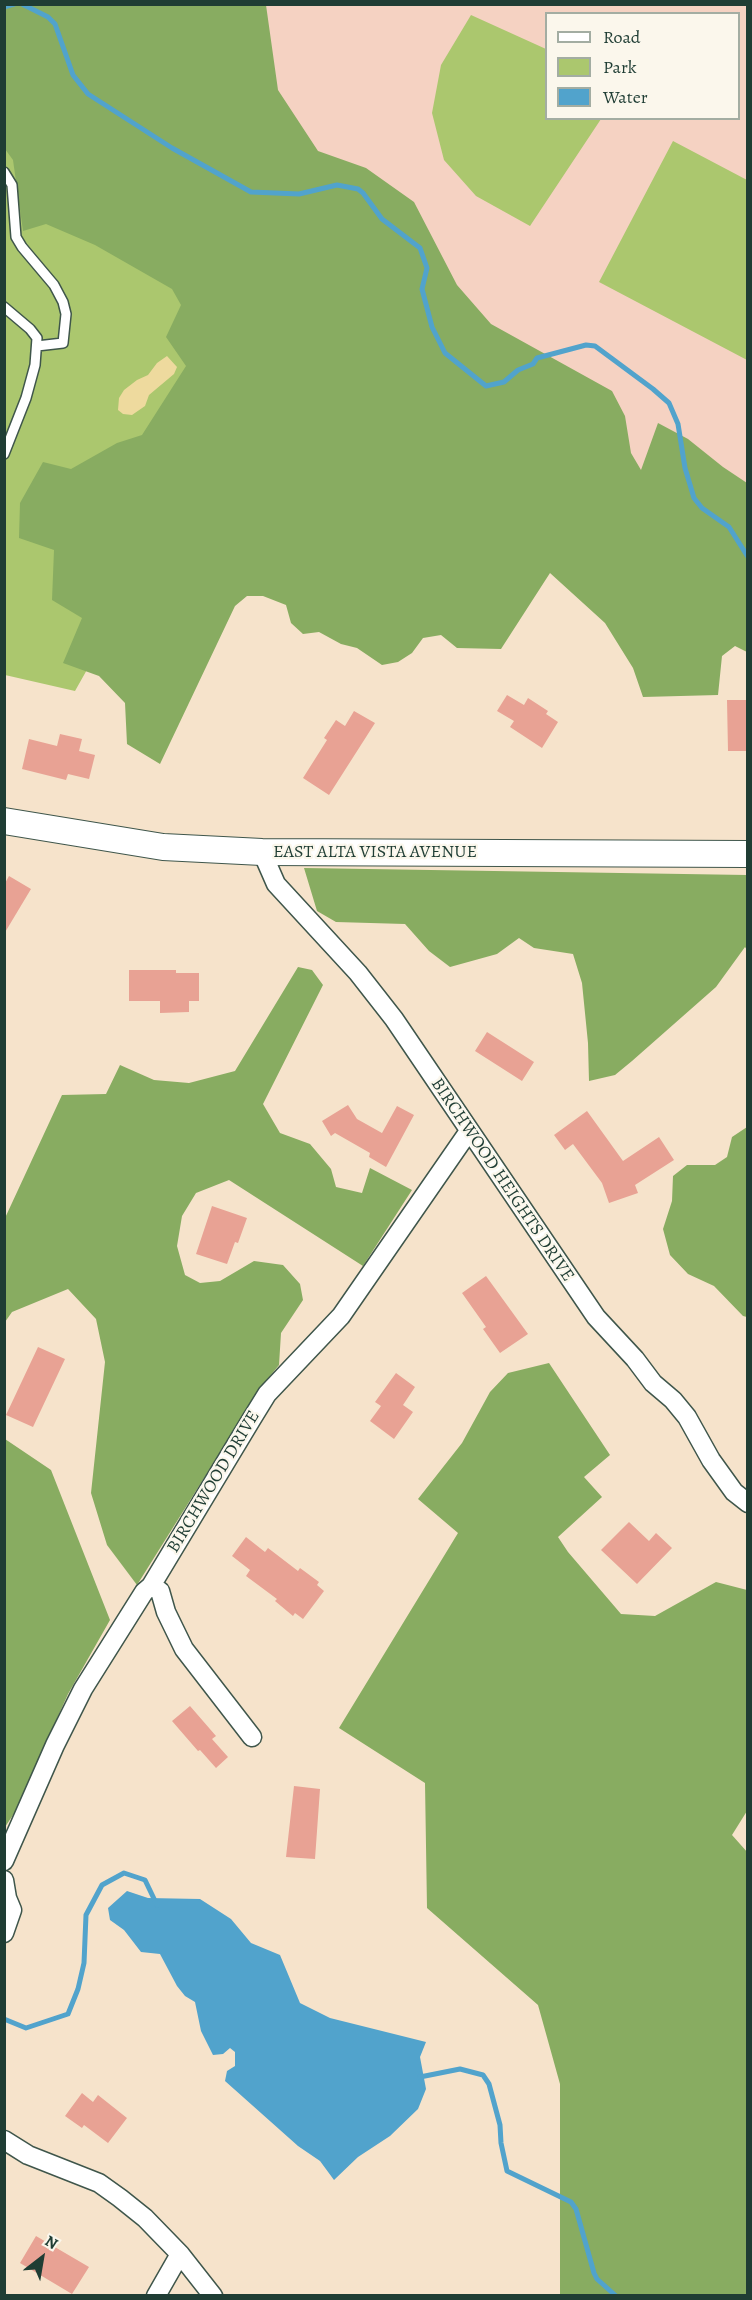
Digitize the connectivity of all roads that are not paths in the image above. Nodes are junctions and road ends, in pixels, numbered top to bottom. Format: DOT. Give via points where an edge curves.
graph roads {
  1 [pos="4,172"];
  2 [pos="4,307"];
  3 [pos="37,346"];
  4 [pos="4,454"];
  5 [pos="4,821"];
  6 [pos="262,852"];
  7 [pos="747,854"];
  8 [pos="469,1131"];
  9 [pos="747,1503"];
  10 [pos="151,1586"];
  11 [pos="252,1737"];
  12 [pos="5,1862"];
  13 [pos="4,1880"];
  14 [pos="4,1933"];
  15 [pos="4,2140"];
  16 [pos="180,2254"];
  17 [pos="156,2295"];
  18 [pos="213,2295"];
  1 -- 3 [label="lane" via="12,185 16,237 54,285 66,314 63,343"];
  2 -- 3 [label="lane" via="30,329 37,338"];
  3 -- 4 [label="lane" via="26,398"];
  5 -- 6 [label="main road, EAST ALTA VISTA AVENUE" via="163,847"];
  6 -- 7 [label="main road, EAST ALTA VISTA AVENUE"];
  6 -- 8 [label="street, BIRCHWOOD HEIGHTS DRIVE" via="276,884 358,973"];
  8 -- 9 [label="street, BIRCHWOOD HEIGHTS DRIVE" via="597,1317 652,1383 687,1417 711,1460"];
  8 -- 10 [label="street, BIRCHWOOD DRIVE" via="341,1316 267,1394"];
  10 -- 11 [label="street" via="160,1591 184,1649"];
  10 -- 12 [label="street, BIRCHWOOD DRIVE" via="83,1689"];
  13 -- 14 [label="street" via="12,1910"];
  15 -- 16 [label="street" via="28,2155 99,2183 145,2218"];
  16 -- 17 [label="street"];
  16 -- 18 [label="street"];
}
